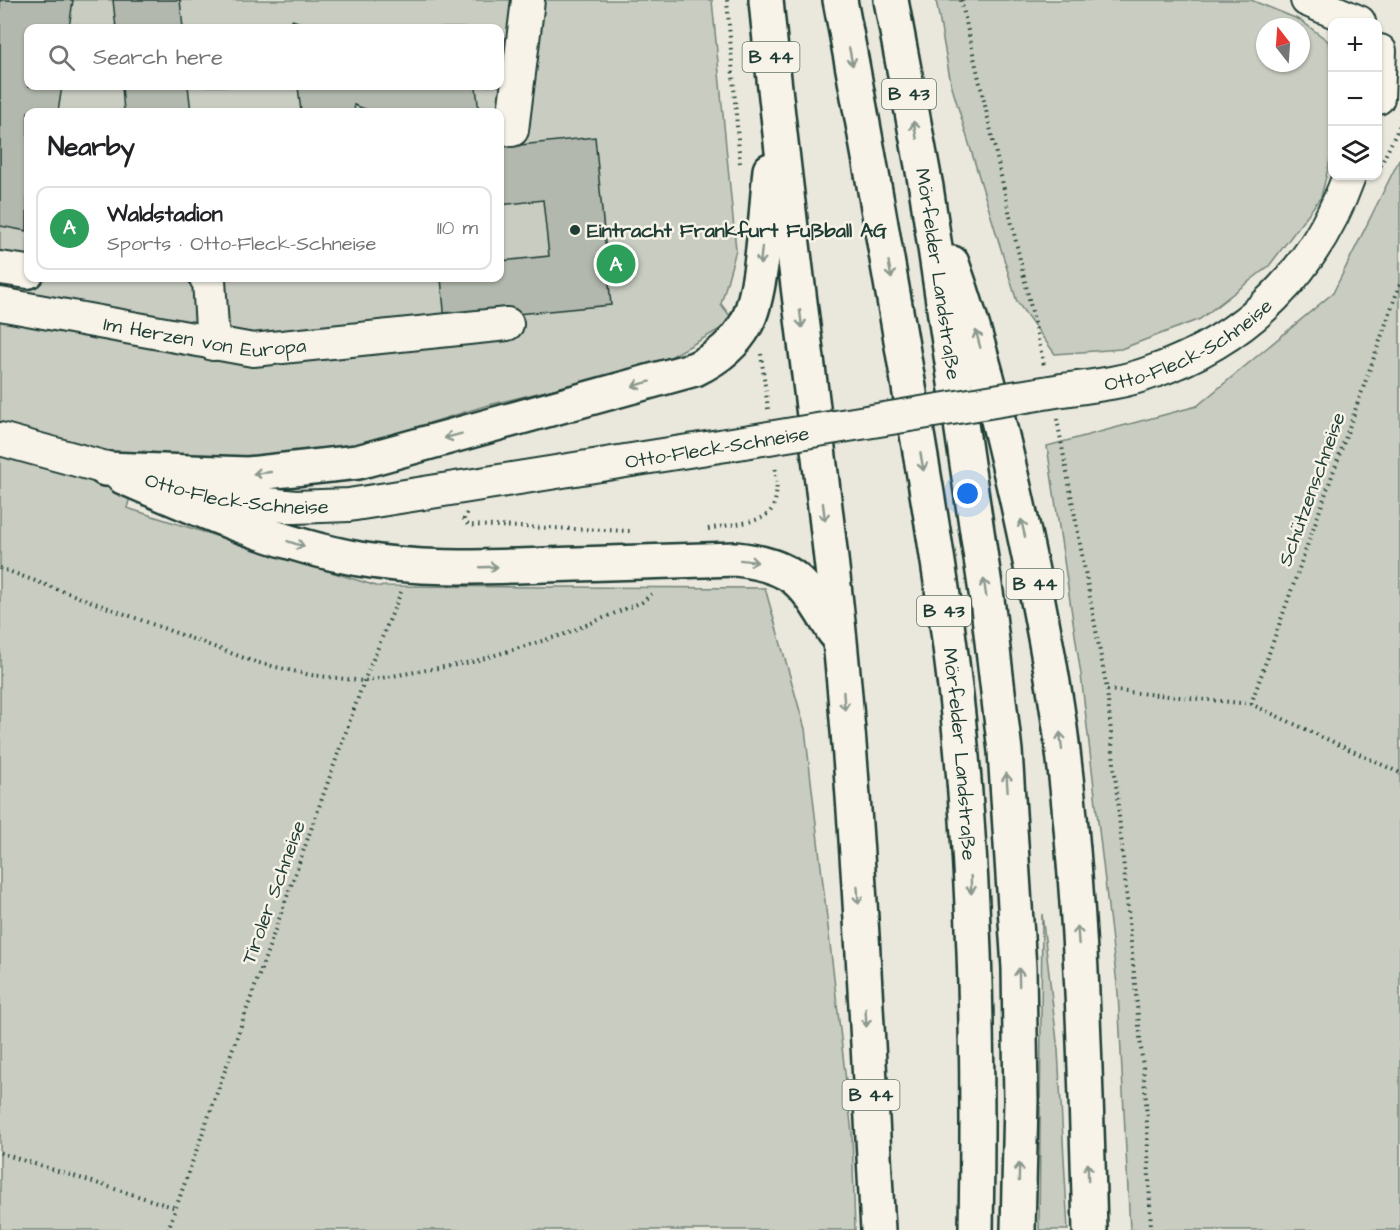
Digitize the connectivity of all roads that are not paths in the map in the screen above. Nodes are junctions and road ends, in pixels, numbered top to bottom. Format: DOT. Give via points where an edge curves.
graph roads {
  1 [pos="528,0"];
  2 [pos="766,0"];
  3 [pos="840,0"];
  4 [pos="891,0"];
  5 [pos="1308,0"];
  6 [pos="1350,18"];
  7 [pos="1386,50"];
  8 [pos="1382,72"];
  9 [pos="776,115"];
  10 [pos="512,130"];
  11 [pos="1347,180"];
  12 [pos="926,187"];
  13 [pos="0,268"];
  14 [pos="24,271"];
  15 [pos="208,282"];
  16 [pos="0,304"];
  17 [pos="507,324"];
  18 [pos="213,344"];
  19 [pos="0,439"];
  20 [pos="105,469"];
  21 [pos="840,642"];
  22 [pos="878,1230"];
  23 [pos="975,1230"];
  24 [pos="1018,1230"];
  25 [pos="1090,1230"];
  1 -- 10 [label="street"];
  2 -- 9 [label="highway, B 44"];
  3 -- 23 [label="highway, Mörfelder Landstraße / B 43, one-way" via="934,537 962,753 976,1027"];
  12 -- 4 [label="highway, Mörfelder Landstraße / B 43, one-way"];
  5 -- 6 [label="street"];
  7 -- 8 [label="street"];
  9 -- 20 [label="highway, one-way" via="757,289 747,323 731,345 713,360 695,369 358,462 248,474"];
  9 -- 21 [label="highway, B 44, one-way"];
  11 -- 20 [label="street, Otto-Fleck-Schneise, bridge" via="1317,246 1280,293 1195,356 1150,373 349,505 255,505"];
  24 -- 12 [label="highway, Mörfelder Landstraße / B 43, one-way" via="1019,968 1005,751 987,599"];
  25 -- 12 [label="highway, B 44, one-way" via="1083,993 1069,811 1042,613 976,332"];
  13 -- 14 [label="street"];
  15 -- 18 [label="street"];
  16 -- 18 [label="street, Im Herzen von Europa"];
  17 -- 18 [label="street, Im Herzen von Europa" via="253,350"];
  19 -- 20 [label="street, Otto-Fleck-Schneise"];
  20 -- 21 [label="highway, one-way" via="223,520 359,559 411,566 474,567 736,559 767,563 791,574 810,594"];
  21 -- 22 [label="highway, B 44, one-way"];
}
